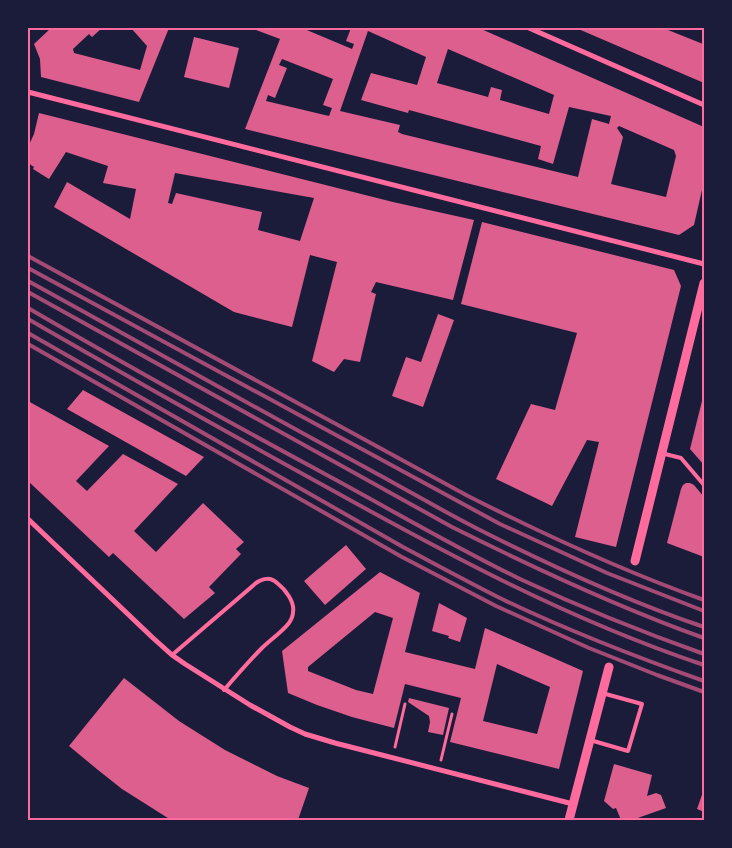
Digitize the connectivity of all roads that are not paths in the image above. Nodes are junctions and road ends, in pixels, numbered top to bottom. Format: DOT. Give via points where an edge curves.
graph roads {
  1 [pos="529,28"];
  2 [pos="28,92"];
  3 [pos="704,105"];
  4 [pos="704,264"];
  5 [pos="704,283"];
  6 [pos="661,453"];
  7 [pos="704,485"];
  8 [pos="28,519"];
  9 [pos="635,562"];
  10 [pos="172,655"];
  11 [pos="609,667"];
  12 [pos="224,690"];
  13 [pos="602,693"];
  14 [pos="590,740"];
  15 [pos="573,804"];
  16 [pos="569,820"];
  1 -- 3 [label="street"];
  2 -- 4 [label="street"];
  5 -- 6 [label="street"];
  6 -- 7 [label="lane" via="681,458"];
  6 -- 9 [label="street"];
  8 -- 10 [label="street"];
  10 -- 12 [label="street"];
  10 -- 12 [label="lane" via="256,583 272,579 293,603 290,621"];
  11 -- 13 [label="street"];
  12 -- 15 [label="street" via="305,734"];
  13 -- 14 [label="street"];
  13 -- 14 [label="lane" via="642,704 628,751"];
  14 -- 15 [label="street"];
  15 -- 16 [label="street"];
}
